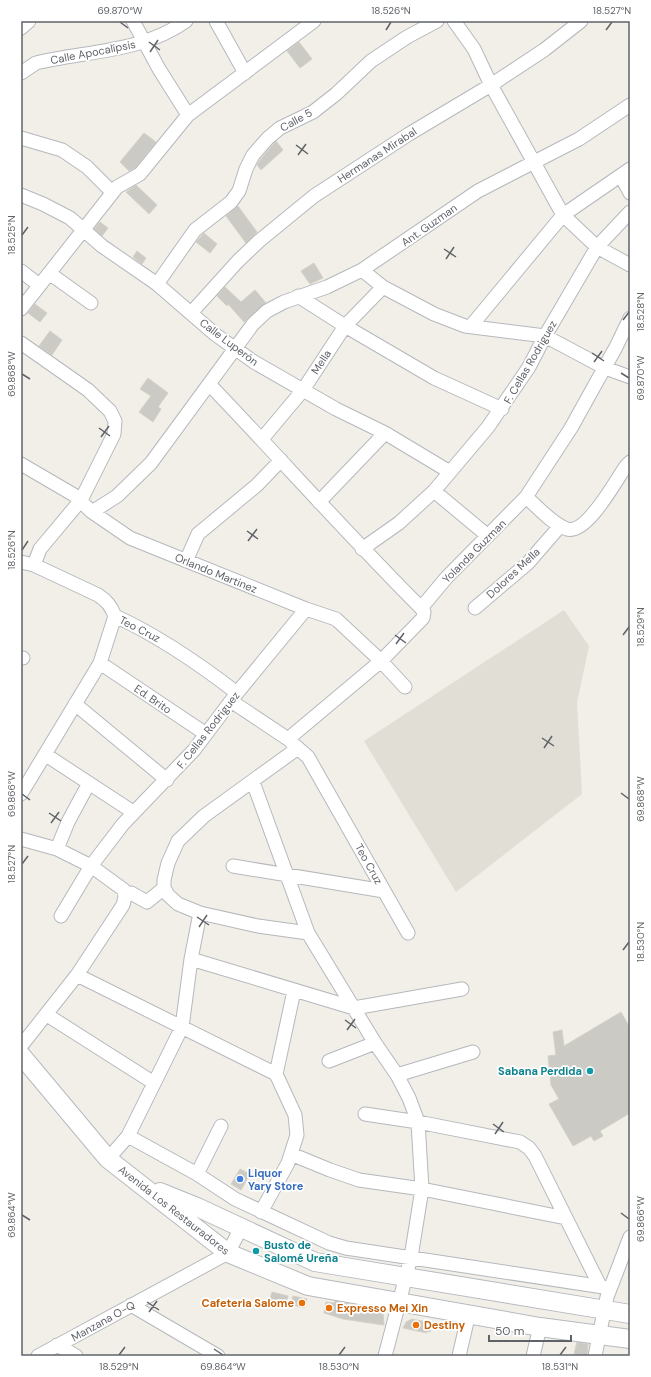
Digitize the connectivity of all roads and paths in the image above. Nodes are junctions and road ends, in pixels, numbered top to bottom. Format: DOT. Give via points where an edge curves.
graph roads {
  1 [pos="29,21"];
  2 [pos="133,21"];
  3 [pos="186,21"];
  4 [pos="216,21"];
  5 [pos="314,21"];
  6 [pos="437,21"];
  7 [pos="454,21"];
  8 [pos="581,21"];
  9 [pos="21,28"];
  10 [pos="145,42"];
  11 [pos="21,73"];
  12 [pos="245,73"];
  13 [pos="491,85"];
  14 [pos="630,105"];
  15 [pos="188,115"];
  16 [pos="21,138"];
  17 [pos="533,164"];
  18 [pos="625,173"];
  19 [pos="112,192"];
  20 [pos="630,193"];
  21 [pos="21,194"];
  22 [pos="630,212"];
  23 [pos="562,215"];
  24 [pos="82,230"];
  25 [pos="597,247"];
  26 [pos="630,265"];
  27 [pos="362,270"];
  28 [pos="21,271"];
  29 [pos="48,272"];
  30 [pos="157,284"];
  31 [pos="39,285"];
  32 [pos="384,287"];
  33 [pos="298,296"];
  34 [pos="91,302"];
  35 [pos="21,309"];
  36 [pos="191,313"];
  37 [pos="630,318"];
  38 [pos="345,326"];
  39 [pos="471,326"];
  40 [pos="545,336"];
  41 [pos="21,343"];
  42 [pos="235,348"];
  43 [pos="605,368"];
  44 [pos="630,377"];
  45 [pos="209,384"];
  46 [pos="303,390"];
  47 [pos="502,408"];
  48 [pos="385,433"];
  49 [pos="262,439"];
  50 [pos="281,460"];
  51 [pos="630,462"];
  52 [pos="21,464"];
  53 [pos="450,472"];
  54 [pos="434,491"];
  55 [pos="526,497"];
  56 [pos="81,500"];
  57 [pos="319,502"];
  58 [pos="92,512"];
  59 [pos="560,526"];
  60 [pos="488,536"];
  61 [pos="362,549"];
  62 [pos="186,561"];
  63 [pos="21,562"];
  64 [pos="34,565"];
  65 [pos="421,608"];
  66 [pos="475,608"];
  67 [pos="306,609"];
  68 [pos="115,616"];
  69 [pos="381,661"];
  70 [pos="100,663"];
  71 [pos="405,687"];
  72 [pos="234,697"];
  73 [pos="76,704"];
  74 [pos="206,734"];
  75 [pos="288,739"];
  76 [pos="298,748"];
  77 [pos="46,755"];
  78 [pos="167,780"];
  79 [pos="253,782"];
  80 [pos="89,783"];
  81 [pos="21,794"];
  82 [pos="133,812"];
  83 [pos="21,839"];
  84 [pos="57,849"];
  85 [pos="91,866"];
  86 [pos="233,866"];
  87 [pos="286,874"];
  88 [pos="164,888"];
  89 [pos="384,891"];
  90 [pos="125,897"];
  91 [pos="200,913"];
  92 [pos="61,916"];
  93 [pos="308,933"];
  94 [pos="408,933"];
  95 [pos="191,959"];
  96 [pos="77,975"];
  97 [pos="462,989"];
  98 [pos="294,991"];
  99 [pos="354,1008"];
  100 [pos="47,1015"];
  101 [pos="182,1027"];
  102 [pos="375,1043"];
  103 [pos="21,1046"];
  104 [pos="473,1052"];
  105 [pos="21,1055"];
  106 [pos="329,1061"];
  107 [pos="276,1074"];
  108 [pos="397,1075"];
  109 [pos="154,1083"];
  110 [pos="365,1114"];
  111 [pos="418,1122"];
  112 [pos="221,1126"];
  113 [pos="128,1136"];
  114 [pos="291,1154"];
  115 [pos="108,1159"];
  116 [pos="197,1174"];
  117 [pos="141,1184"];
  118 [pos="422,1189"];
  119 [pos="261,1212"];
  120 [pos="566,1218"];
  121 [pos="241,1228"];
  122 [pos="630,1237"];
  123 [pos="228,1253"];
  124 [pos="411,1257"];
  125 [pos="406,1277"];
  126 [pos="605,1287"];
  127 [pos="400,1303"];
  128 [pos="131,1305"];
  129 [pos="604,1310"];
  130 [pos="469,1314"];
  131 [pos="630,1314"];
  132 [pos="540,1327"];
  133 [pos="599,1334"];
  134 [pos="630,1339"];
  135 [pos="57,1345"];
  136 [pos="38,1356"];
  137 [pos="76,1356"];
  138 [pos="218,1356"];
  139 [pos="385,1356"];
  140 [pos="459,1356"];
  141 [pos="533,1356"];
  142 [pos="595,1356"];
  1 -- 9 [label="street"];
  2 -- 10 [label="street"];
  3 -- 10 [label="street, Calle Apocalípsis" via="170,32"];
  4 -- 12 [label="street"];
  5 -- 12 [label="street"];
  6 -- 30 [label="street, Calle 5" via="371,61 313,112 280,128 268,138 253,155 239,192 231,202 195,230"];
  7 -- 13 [label="street" via="474,49"];
  8 -- 13 [label="street, Hermanas Mirabal" via="544,50"];
  10 -- 11 [label="street, Calle Apocalípsis" via="36,63"];
  10 -- 15 [label="street"];
  12 -- 15 [label="street"];
  13 -- 17 [label="street"];
  13 -- 36 [label="street, Hermanas Mirabal" via="408,134 314,196 259,241"];
  14 -- 17 [label="street, Ant. Guzman" via="578,139"];
  15 -- 19 [label="street" via="140,174 116,187"];
  16 -- 19 [label="street" via="62,150 87,167"];
  17 -- 23 [label="street"];
  17 -- 27 [label="street, Ant. Guzman" via="478,191"];
  18 -- 20 [label="street"];
  18 -- 23 [label="street"];
  19 -- 24 [label="street"];
  21 -- 24 [label="street, Calle Luperón" via="57,210"];
  22 -- 25 [label="street, F. Cellas Rodriguez"];
  23 -- 25 [label="street"];
  23 -- 39 [label="street"];
  24 -- 29 [label="street"];
  24 -- 30 [label="street, Calle Luperón"];
  25 -- 26 [label="street"];
  25 -- 40 [label="street, F. Cellas Rodriguez"];
  27 -- 32 [label="street"];
  27 -- 33 [label="street, Ant. Guzman" via="327,287"];
  28 -- 31 [label="street"];
  29 -- 31 [label="street"];
  29 -- 34 [label="street"];
  30 -- 36 [label="street, Calle Luperón"];
  31 -- 35 [label="street"];
  32 -- 38 [label="street, Mella"];
  32 -- 39 [label="street" via="434,314"];
  33 -- 38 [label="street"];
  33 -- 42 [label="street, Ant. Guzman" via="267,312 253,324"];
  36 -- 42 [label="street, Calle Luperón"];
  37 -- 43 [label="street, Yolanda Guzman"];
  38 -- 46 [label="street, Mella"];
  38 -- 47 [label="street" via="434,378"];
  39 -- 40 [label="street"];
  40 -- 43 [label="street"];
  40 -- 47 [label="street, F. Cellas Rodriguez" via="529,367"];
  41 -- 56 [label="street" via="88,390 110,411 115,421 114,434"];
  42 -- 45 [label="street, Ant. Guzman"];
  42 -- 46 [label="street, Calle Luperón"];
  43 -- 44 [label="street"];
  43 -- 55 [label="street, Yolanda Guzman" via="571,428"];
  45 -- 49 [label="street"];
  45 -- 58 [label="street, Ant. Guzman" via="151,463 117,496"];
  46 -- 48 [label="street, Calle Luperón"];
  46 -- 49 [label="street, Mella"];
  47 -- 53 [label="street, F. Cellas Rodriguez"];
  48 -- 53 [label="street, Calle Luperón"];
  48 -- 57 [label="street"];
  49 -- 50 [label="street"];
  50 -- 57 [label="street"];
  50 -- 62 [label="street" via="257,485 198,534"];
  51 -- 59 [label="street" via="581,527 569,530"];
  52 -- 56 [label="street, Orlando Martinez"];
  53 -- 54 [label="street, F. Cellas Rodriguez"];
  54 -- 60 [label="street"];
  54 -- 61 [label="street, F. Cellas Rodriguez" via="399,523"];
  55 -- 59 [label="street"];
  55 -- 60 [label="street, Yolanda Guzman"];
  56 -- 58 [label="street, Orlando Martinez"];
  56 -- 64 [label="street" via="40,548"];
  57 -- 61 [label="street"];
  58 -- 62 [label="street, Orlando Martinez" via="130,538"];
  59 -- 66 [label="street, Dolores Mella" via="528,562"];
  60 -- 65 [label="street, Yolanda Guzman" via="447,577"];
  61 -- 65 [label="street"];
  62 -- 67 [label="street, Orlando Martinez"];
  63 -- 64 [label="street, Teo Cruz"];
  64 -- 68 [label="street, Teo Cruz" via="75,583 106,601 112,607"];
  65 -- 69 [label="street, Yolanda Guzman" via="424,612 423,618"];
  67 -- 69 [label="street, Orlando Martinez" via="336,619"];
  67 -- 72 [label="street, F. Cellas Rodriguez"];
  68 -- 70 [label="street"];
  68 -- 72 [label="street, Teo Cruz" via="197,662"];
  69 -- 71 [label="street, Orlando Martinez"];
  69 -- 75 [label="street, Yolanda Guzman"];
  70 -- 73 [label="street"];
  70 -- 74 [label="street, Ed. Brito"];
  72 -- 74 [label="street, F. Cellas Rodriguez"];
  72 -- 75 [label="street, Teo Cruz"];
  73 -- 77 [label="street"];
  73 -- 78 [label="street"];
  74 -- 78 [label="street, F. Cellas Rodriguez"];
  75 -- 76 [label="street, Teo Cruz"];
  76 -- 79 [label="street"];
  76 -- 89 [label="street, Teo Cruz" via="308,757"];
  77 -- 80 [label="street"];
  77 -- 81 [label="street"];
  78 -- 82 [label="street, F. Cellas Rodriguez"];
  79 -- 87 [label="street"];
  79 -- 88 [label="street" via="204,816 178,841 168,863"];
  80 -- 82 [label="street"];
  80 -- 84 [label="street"];
  82 -- 85 [label="street, F. Cellas Rodriguez"];
  83 -- 84 [label="street"];
  84 -- 85 [label="street"];
  85 -- 90 [label="street" via="124,890"];
  85 -- 92 [label="street, F. Cellas Rodriguez"];
  86 -- 87 [label="street"];
  87 -- 89 [label="street"];
  87 -- 93 [label="street"];
  88 -- 90 [label="street" via="146,902 132,893"];
  88 -- 91 [label="street" via="178,904"];
  89 -- 94 [label="street, Teo Cruz"];
  90 -- 96 [label="street" via="124,905"];
  91 -- 93 [label="street" via="258,926"];
  91 -- 95 [label="street"];
  93 -- 99 [label="street"];
  95 -- 98 [label="street"];
  95 -- 101 [label="street"];
  96 -- 100 [label="street"];
  96 -- 101 [label="street"];
  97 -- 99 [label="street"];
  98 -- 99 [label="street"];
  98 -- 107 [label="street"];
  99 -- 102 [label="street"];
  100 -- 103 [label="street"];
  100 -- 109 [label="street"];
  101 -- 107 [label="street"];
  101 -- 109 [label="street"];
  102 -- 106 [label="street"];
  102 -- 108 [label="street"];
  104 -- 108 [label="street"];
  105 -- 115 [label="street, Avenida Los Restauradores"];
  107 -- 114 [label="street" via="295,1114 297,1135"];
  108 -- 111 [label="street"];
  109 -- 113 [label="street"];
  110 -- 111 [label="street"];
  111 -- 118 [label="street"];
  111 -- 120 [label="street" via="520,1142 535,1156"];
  112 -- 116 [label="street"];
  113 -- 115 [label="street"];
  113 -- 116 [label="street"];
  114 -- 118 [label="street" via="359,1180"];
  114 -- 119 [label="street"];
  115 -- 117 [label="street, Avenida Los Restauradores"];
  116 -- 119 [label="street" via="235,1199"];
  117 -- 121 [label="street"];
  117 -- 123 [label="street, Avenida Los Restauradores"];
  118 -- 120 [label="street"];
  118 -- 124 [label="street"];
  119 -- 124 [label="street" via="329,1243 346,1248"];
  120 -- 126 [label="street"];
  121 -- 123 [label="street"];
  121 -- 125 [label="street" via="315,1262"];
  122 -- 126 [label="street"];
  123 -- 127 [label="street, Avenida Los Restauradores" via="308,1286"];
  123 -- 128 [label="street, Manzana O-Q"];
  124 -- 125 [label="street"];
  124 -- 126 [label="street"];
  125 -- 127 [label="street"];
  125 -- 129 [label="street"];
  126 -- 129 [label="street"];
  127 -- 130 [label="street, Avenida Los Restauradores"];
  127 -- 139 [label="street"];
  128 -- 135 [label="street, Manzana O-Q"];
  128 -- 138 [label="street"];
  129 -- 131 [label="street"];
  129 -- 133 [label="street"];
  130 -- 132 [label="street, Avenida Los Restauradores"];
  130 -- 140 [label="street"];
  132 -- 133 [label="street, Avenida Los Restauradores"];
  132 -- 141 [label="street"];
  133 -- 134 [label="street, Avenida Los Restauradores"];
  133 -- 142 [label="street"];
  135 -- 136 [label="street, Manzana O-Q"];
  135 -- 137 [label="street"];
}
